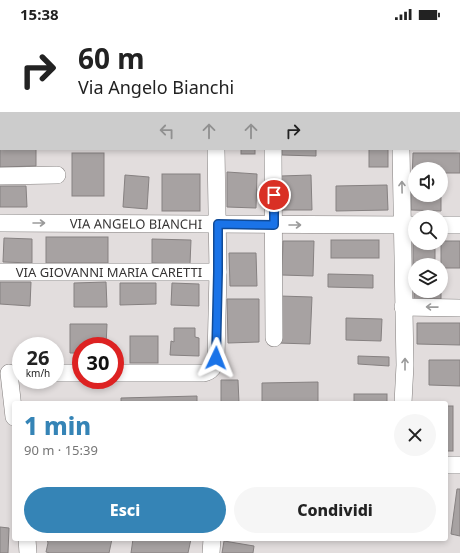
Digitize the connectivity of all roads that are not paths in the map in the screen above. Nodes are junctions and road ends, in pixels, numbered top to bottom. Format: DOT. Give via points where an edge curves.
graph roads {
  1 [pos="216,150"];
  2 [pos="273,150"];
  3 [pos="401,150"];
  4 [pos="57,175"];
  5 [pos="0,176"];
  6 [pos="408,216"];
  7 [pos="0,223"];
  8 [pos="218,224"];
  9 [pos="274,225"];
  10 [pos="408,225"];
  11 [pos="448,225"];
  12 [pos="460,225"];
  13 [pos="408,239"];
  14 [pos="0,272"];
  15 [pos="218,272"];
  16 [pos="403,307"];
  17 [pos="460,308"];
  18 [pos="274,338"];
  19 [pos="10,373"];
  20 [pos="124,373"];
  21 [pos="13,401"];
  22 [pos="403,401"];
  23 [pos="448,465"];
  24 [pos="460,465"];
  25 [pos="27,541"];
  26 [pos="212,541"];
  27 [pos="28,553"];
  28 [pos="211,553"];
  1 -- 8 [label="street"];
  2 -- 9 [label="street"];
  6 -- 3 [label="street, one-way"];
  4 -- 5 [label="street"];
  7 -- 8 [label="street, VIA ANGELO BIANCHI, one-way"];
  8 -- 9 [label="street, VIA ANGELO BIANCHI"];
  8 -- 15 [label="street"];
  9 -- 10 [label="street, VIA ANGELO BIANCHI, one-way"];
  9 -- 18 [label="street"];
  11 -- 12 [label="street"];
  13 -- 16 [label="street"];
  14 -- 15 [label="street, VIA GIOVANNI MARIA CARETTI"];
  15 -- 20 [label="street" via="216,358 212,368 203,373"];
  17 -- 16 [label="street, one-way"];
  22 -- 16 [label="street, one-way"];
  19 -- 21 [label="street"];
  23 -- 24 [label="street"];
  25 -- 27 [label="street"];
  26 -- 28 [label="street"];
}
